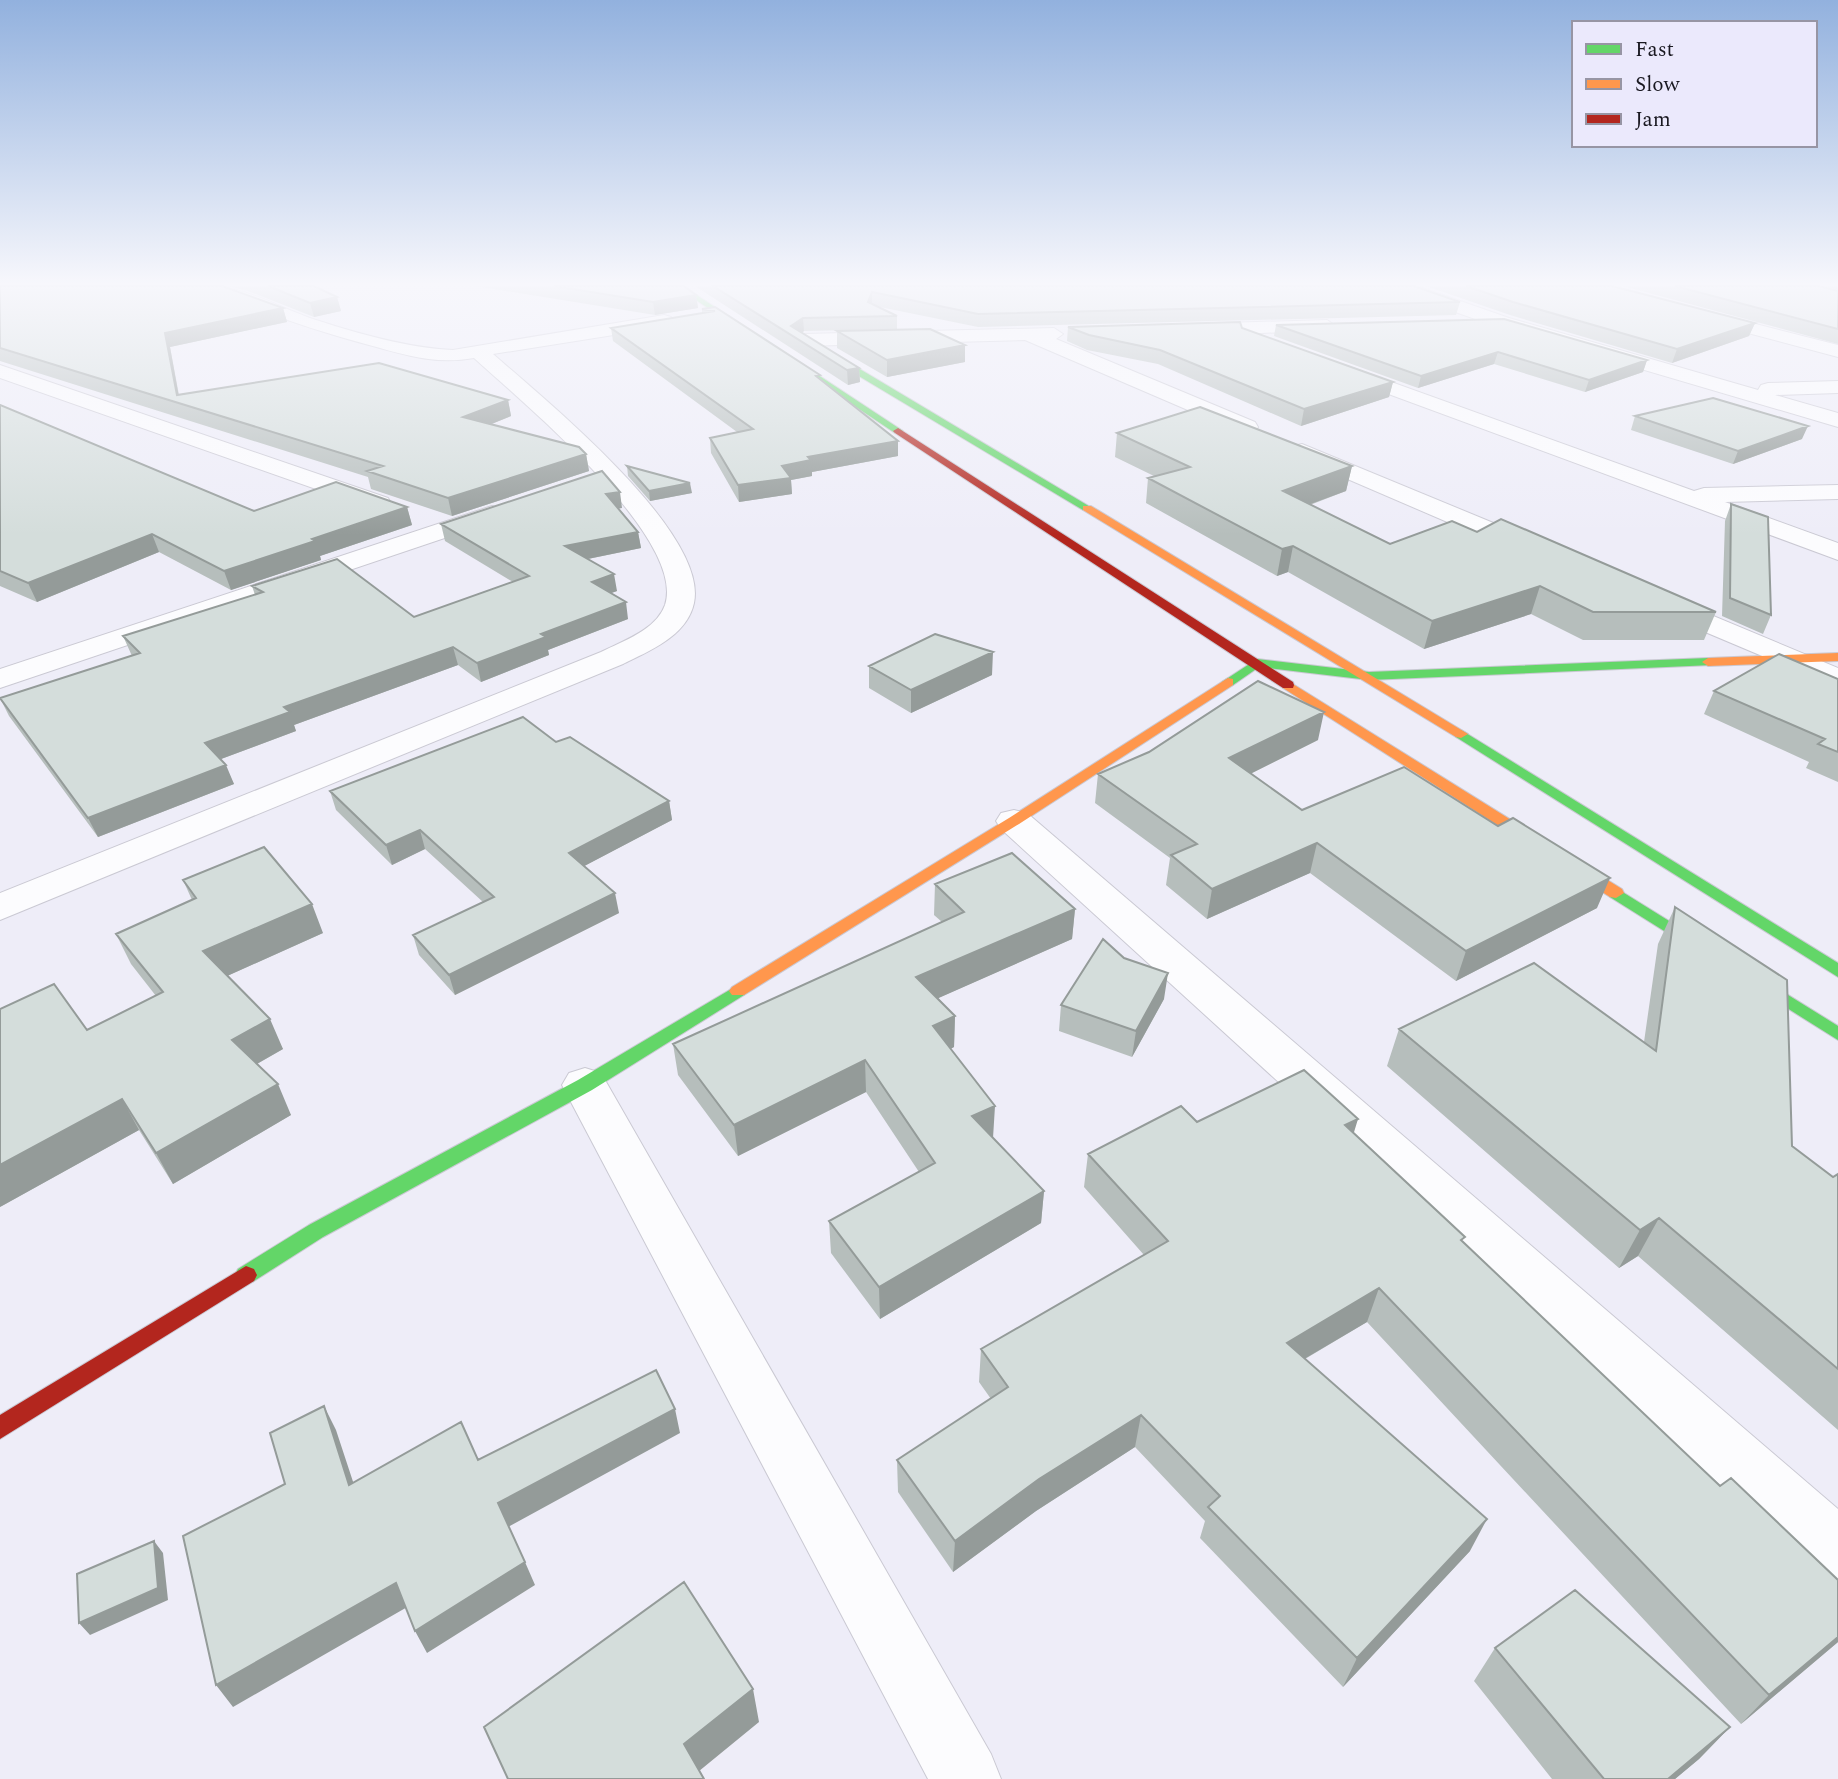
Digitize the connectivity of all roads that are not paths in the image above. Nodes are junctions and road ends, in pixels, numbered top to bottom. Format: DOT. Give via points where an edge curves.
graph roads {
  1 [pos="495,369"];
  2 [pos="805,369"];
  3 [pos="854,369"];
  4 [pos="1111,369"];
  5 [pos="1339,369"];
  6 [pos="1666,369"];
  7 [pos="0,371"];
  8 [pos="1838,387"];
  9 [pos="1738,390"];
  10 [pos="1838,421"];
  11 [pos="1838,492"];
  12 [pos="1685,495"];
  13 [pos="512,507"];
  14 [pos="450,527"];
  15 [pos="1838,552"];
  16 [pos="1557,559"];
  17 [pos="1647,598"];
  18 [pos="0,655"];
  19 [pos="1838,657"];
  20 [pos="1788,658"];
  21 [pos="1257,663"];
  22 [pos="14,674"];
  23 [pos="1369,676"];
  24 [pos="1838,679"];
  25 [pos="1014,821"];
  26 [pos="0,907"];
  27 [pos="1838,971"];
  28 [pos="1838,1034"];
  29 [pos="585,1085"];
  30 [pos="0,1428"];
  31 [pos="1838,1550"];
  32 [pos="966,1779"];
  1 -- 26 [label="street" via="672,552 681,580 681,601 670,620 652,639 612,658"];
  2 -- 21 [label="street"];
  3 -- 23 [label="street"];
  4 -- 16 [label="street"];
  5 -- 12 [label="street"];
  6 -- 9 [label="street"];
  7 -- 14 [label="street"];
  8 -- 9 [label="street"];
  9 -- 10 [label="street"];
  11 -- 12 [label="street"];
  12 -- 15 [label="street"];
  13 -- 14 [label="street"];
  14 -- 22 [label="street"];
  17 -- 20 [label="street"];
  18 -- 22 [label="street"];
  19 -- 20 [label="street"];
  20 -- 23 [label="street"];
  20 -- 24 [label="street"];
  21 -- 23 [label="street"];
  21 -- 25 [label="street"];
  21 -- 28 [label="street"];
  23 -- 27 [label="street"];
  25 -- 29 [label="street"];
  25 -- 31 [label="street"];
  29 -- 30 [label="street" via="316,1231"];
  29 -- 32 [label="street"];
}
